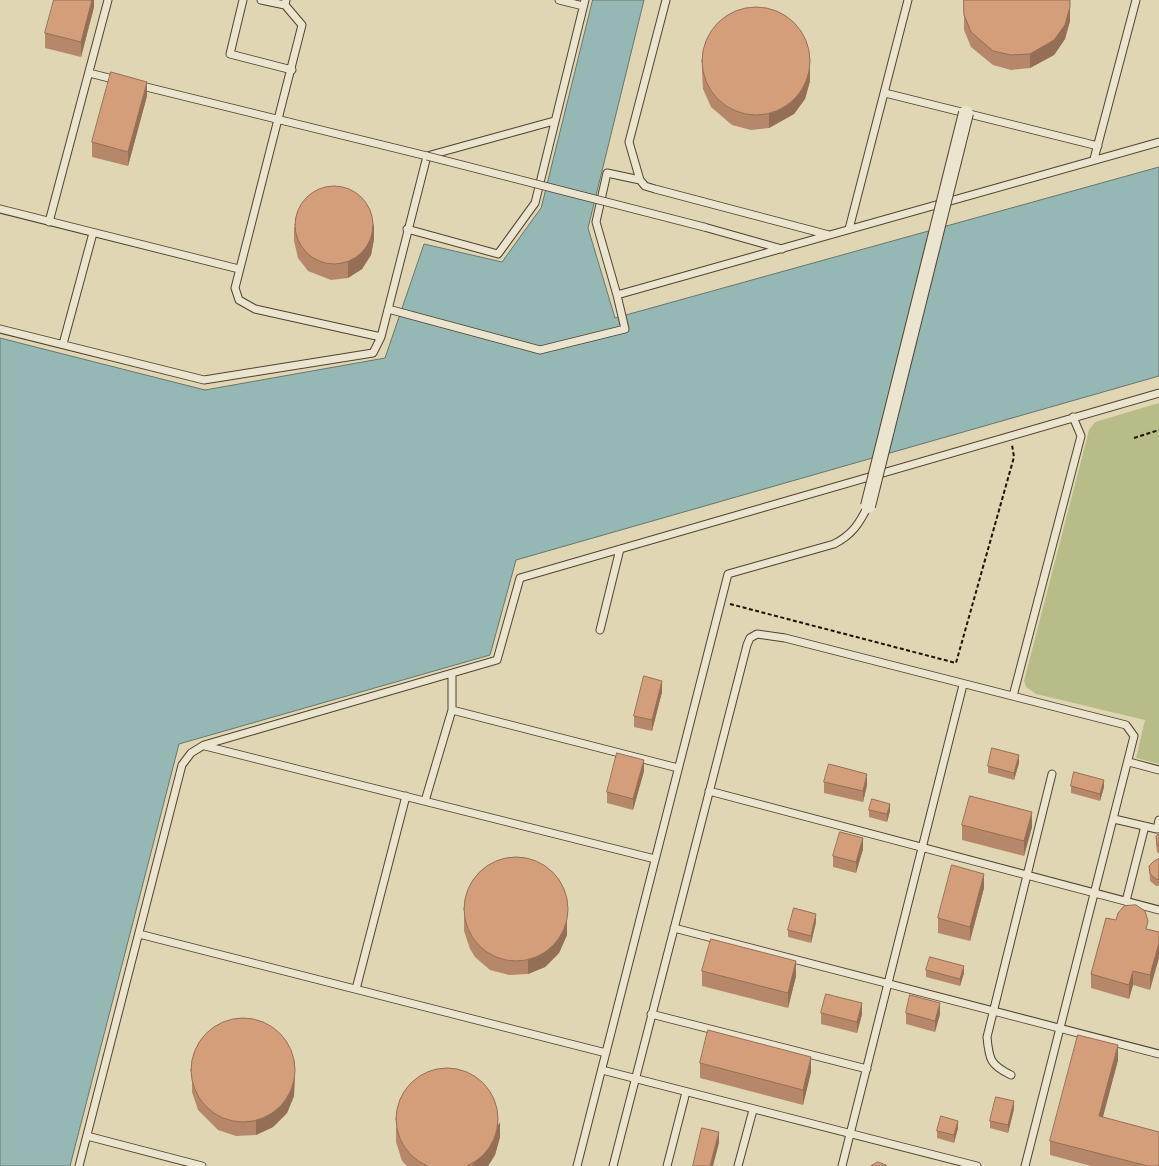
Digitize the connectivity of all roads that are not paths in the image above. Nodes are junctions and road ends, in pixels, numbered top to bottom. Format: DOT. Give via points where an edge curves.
graph roads {
  1 [pos="108,0"];
  2 [pos="243,0"];
  3 [pos="262,0"];
  4 [pos="559,0"];
  5 [pos="666,0"];
  6 [pos="908,0"];
  7 [pos="1136,0"];
  8 [pos="286,3"];
  9 [pos="584,3"];
  10 [pos="292,70"];
  11 [pos="89,73"];
  12 [pos="885,93"];
  13 [pos="966,113"];
  14 [pos="279,120"];
  15 [pos="554,121"];
  16 [pos="1159,142"];
  17 [pos="1098,146"];
  18 [pos="427,156"];
  19 [pos="1094,159"];
  20 [pos="640,180"];
  21 [pos="0,209"];
  22 [pos="49,222"];
  23 [pos="407,229"];
  24 [pos="849,229"];
  25 [pos="93,233"];
  26 [pos="830,235"];
  27 [pos="782,249"];
  28 [pos="239,269"];
  29 [pos="617,295"];
  30 [pos="388,310"];
  31 [pos="0,329"];
  32 [pos="381,337"];
  33 [pos="63,344"];
  34 [pos="1159,393"];
  35 [pos="1073,416"];
  36 [pos="868,506"];
  37 [pos="620,549"];
  38 [pos="600,630"];
  39 [pos="452,675"];
  40 [pos="963,685"];
  41 [pos="1013,696"];
  42 [pos="452,710"];
  43 [pos="204,745"];
  44 [pos="1129,762"];
  45 [pos="678,768"];
  46 [pos="1159,770"];
  47 [pos="1052,774"];
  48 [pos="709,791"];
  49 [pos="406,796"];
  50 [pos="424,801"];
  51 [pos="1114,819"];
  52 [pos="1159,820"];
  53 [pos="1145,826"];
  54 [pos="922,847"];
  55 [pos="655,859"];
  56 [pos="1027,875"];
  57 [pos="1094,893"];
  58 [pos="1126,901"];
  59 [pos="1159,910"];
  60 [pos="674,928"];
  61 [pos="139,934"];
  62 [pos="887,984"];
  63 [pos="356,989"];
  64 [pos="994,1010"];
  65 [pos="651,1014"];
  66 [pos="1060,1029"];
  67 [pos="606,1052"];
  68 [pos="1159,1054"];
  69 [pos="866,1069"];
  70 [pos="602,1070"];
  71 [pos="1011,1075"];
  72 [pos="635,1079"];
  73 [pos="686,1092"];
  74 [pos="753,1110"];
  75 [pos="850,1134"];
  76 [pos="86,1136"];
  77 [pos="941,1157"];
  78 [pos="79,1166"];
  79 [pos="202,1166"];
  80 [pos="578,1166"];
  81 [pos="613,1166"];
  82 [pos="667,1166"];
  83 [pos="738,1166"];
  84 [pos="842,1166"];
  85 [pos="939,1166"];
  86 [pos="977,1166"];
  87 [pos="1025,1166"];
  1 -- 11 [label="lane"];
  2 -- 10 [label="lane" via="230,54"];
  3 -- 8 [label="lane"];
  4 -- 9 [label="lane"];
  5 -- 20 [label="lane" via="629,142"];
  6 -- 12 [label="lane"];
  7 -- 17 [label="lane"];
  8 -- 10 [label="lane" via="302,25"];
  9 -- 15 [label="lane"];
  10 -- 14 [label="lane"];
  11 -- 14 [label="lane"];
  11 -- 22 [label="lane"];
  12 -- 13 [label="lane"];
  12 -- 24 [label="lane"];
  13 -- 17 [label="lane"];
  13 -- 36 [label="street, bridge"];
  14 -- 18 [label="lane"];
  14 -- 28 [label="lane"];
  15 -- 18 [label="lane"];
  15 -- 23 [label="lane" via="535,203 498,254"];
  16 -- 19 [label="lane"];
  17 -- 19 [label="lane"];
  18 -- 23 [label="lane"];
  18 -- 27 [label="lane, bridge"];
  19 -- 24 [label="lane"];
  20 -- 26 [label="lane" via="645,186 655,189"];
  20 -- 29 [label="lane" via="607,173 596,222"];
  21 -- 22 [label="lane"];
  22 -- 25 [label="lane"];
  23 -- 30 [label="lane"];
  24 -- 26 [label="lane"];
  25 -- 28 [label="lane"];
  25 -- 33 [label="lane"];
  26 -- 27 [label="lane"];
  27 -- 29 [label="lane"];
  28 -- 32 [label="lane" via="235,288 239,300 255,309"];
  29 -- 30 [label="lane" via="625,329 540,350"];
  30 -- 32 [label="lane"];
  31 -- 33 [label="lane"];
  32 -- 33 [label="lane" via="373,354 204,380"];
  34 -- 35 [label="lane"];
  35 -- 37 [label="lane"];
  35 -- 41 [label="lane" via="1081,436"];
  36 -- 45 [label="lane" via="859,525 848,537 834,544 728,574"];
  37 -- 38 [label="lane"];
  37 -- 39 [label="lane" via="520,578 497,660"];
  39 -- 42 [label="lane"];
  39 -- 43 [label="lane"];
  40 -- 41 [label="lane"];
  40 -- 48 [label="lane" via="784,638 757,634 747,645"];
  40 -- 54 [label="lane"];
  41 -- 44 [label="lane" via="1126,725 1134,736"];
  42 -- 45 [label="lane"];
  42 -- 50 [label="lane"];
  43 -- 49 [label="lane"];
  43 -- 61 [label="lane" via="191,753 182,765"];
  44 -- 46 [label="lane"];
  44 -- 51 [label="lane"];
  45 -- 55 [label="lane"];
  47 -- 56 [label="lane"];
  48 -- 54 [label="lane"];
  48 -- 60 [label="lane"];
  49 -- 50 [label="lane"];
  49 -- 63 [label="lane"];
  50 -- 55 [label="lane"];
  51 -- 53 [label="lane"];
  51 -- 57 [label="lane"];
  52 -- 53 [label="lane" via="1157,829"];
  53 -- 58 [label="lane"];
  54 -- 56 [label="lane"];
  54 -- 62 [label="lane"];
  55 -- 67 [label="lane"];
  56 -- 57 [label="lane"];
  56 -- 64 [label="lane"];
  57 -- 58 [label="lane"];
  57 -- 66 [label="lane"];
  58 -- 59 [label="lane"];
  60 -- 62 [label="lane"];
  60 -- 65 [label="lane"];
  61 -- 63 [label="lane"];
  61 -- 76 [label="lane"];
  62 -- 64 [label="lane"];
  62 -- 69 [label="lane"];
  63 -- 67 [label="lane"];
  64 -- 66 [label="lane"];
  64 -- 71 [label="lane" via="987,1037 989,1056 997,1068"];
  65 -- 69 [label="lane"];
  65 -- 72 [label="lane"];
  66 -- 68 [label="lane"];
  66 -- 87 [label="lane"];
  67 -- 70 [label="lane"];
  69 -- 75 [label="lane"];
  70 -- 72 [label="lane"];
  70 -- 80 [label="lane"];
  72 -- 73 [label="lane"];
  72 -- 81 [label="lane"];
  73 -- 74 [label="lane"];
  73 -- 82 [label="lane"];
  74 -- 75 [label="lane"];
  74 -- 83 [label="lane"];
  75 -- 77 [label="lane"];
  75 -- 84 [label="lane"];
  76 -- 78 [label="lane"];
  76 -- 79 [label="lane"];
  77 -- 85 [label="lane"];
  77 -- 86 [label="lane"];
}
